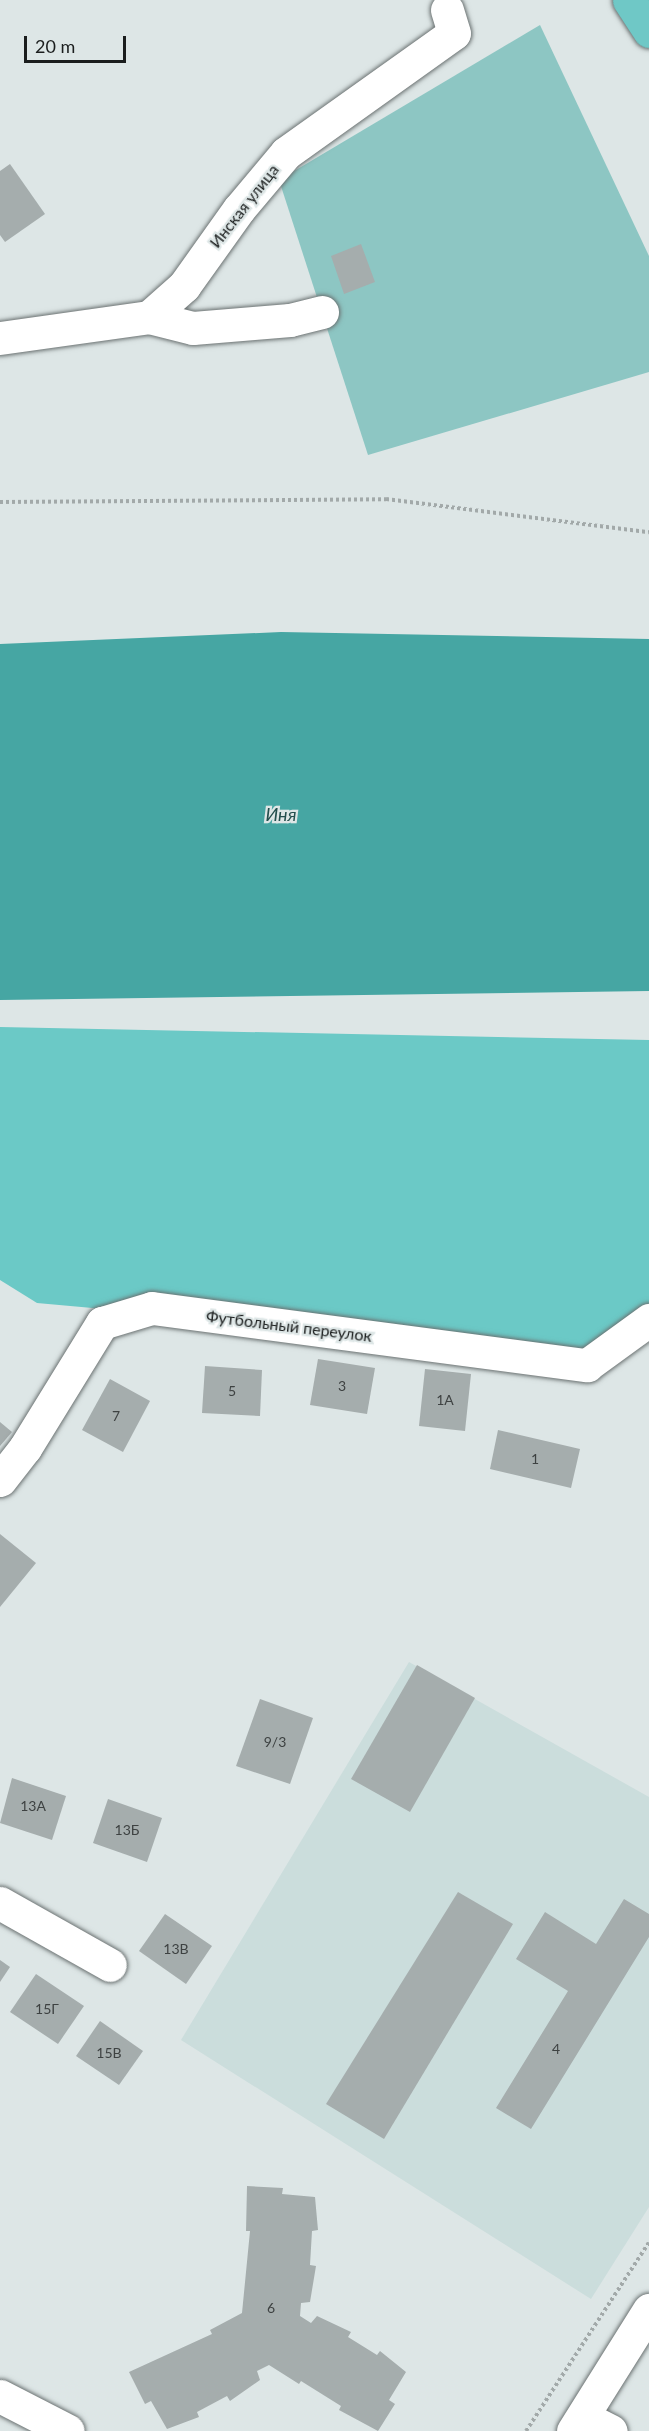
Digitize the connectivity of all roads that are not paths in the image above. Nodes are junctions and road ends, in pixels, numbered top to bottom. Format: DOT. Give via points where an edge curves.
graph roads {
  1 [pos="633,1"];
  2 [pos="447,10"];
  3 [pos="649,31"];
  4 [pos="322,312"];
  5 [pos="149,317"];
  6 [pos="0,338"];
  7 [pos="649,1320"];
  8 [pos="0,1480"];
  9 [pos="0,1903"];
  10 [pos="110,1965"];
  11 [pos="649,2310"];
  12 [pos="0,2396"];
  13 [pos="578,2424"];
  14 [pos="68,2431"];
  15 [pos="611,2431"];
  1 -- 3 [label="main road"];
  2 -- 5 [label="street, Инская улица" via="454,33 286,153 239,209 184,286"];
  4 -- 5 [label="street" via="290,320 193,328"];
  5 -- 6 [label="street"];
  7 -- 8 [label="street, Футбольный переулок" via="587,1365 152,1308 102,1323 26,1448"];
  9 -- 10 [label="street"];
  11 -- 13 [label="street"];
  12 -- 14 [label="street"];
  13 -- 15 [label="street"];
}
